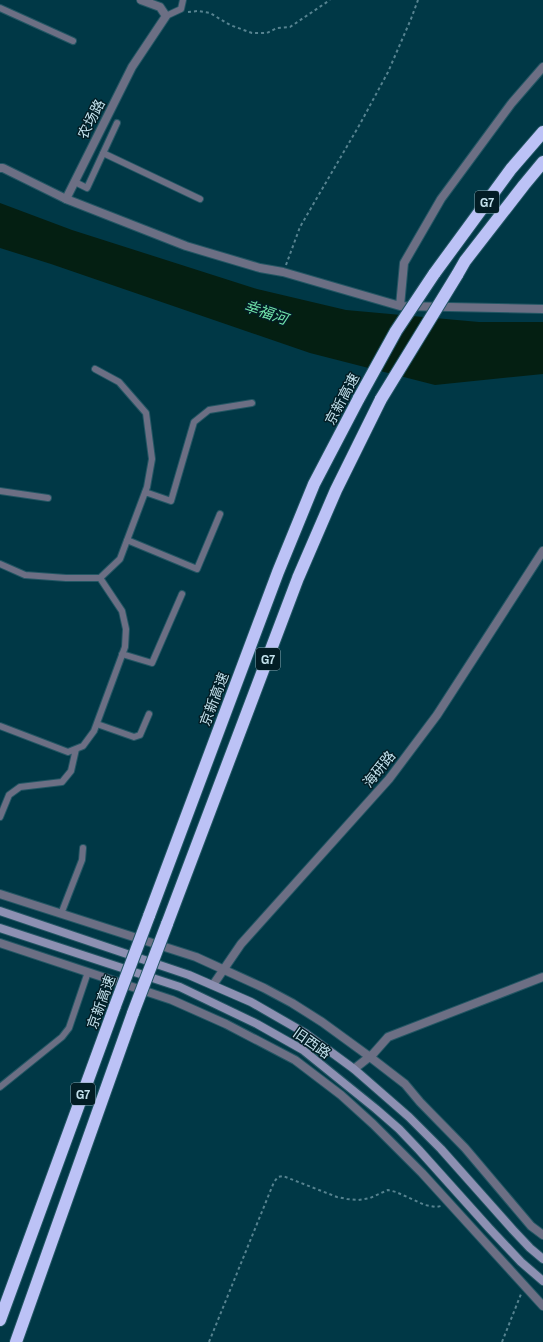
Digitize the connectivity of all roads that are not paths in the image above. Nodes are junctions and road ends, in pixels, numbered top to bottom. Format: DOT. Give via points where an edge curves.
graph roads {
  1 [pos="141,0"];
  2 [pos="183,0"];
  3 [pos="0,8"];
  4 [pos="166,16"];
  5 [pos="73,41"];
  6 [pos="543,67"];
  7 [pos="117,123"];
  8 [pos="543,132"];
  9 [pos="103,153"];
  10 [pos="543,162"];
  11 [pos="0,168"];
  12 [pos="75,182"];
  13 [pos="66,199"];
  14 [pos="200,199"];
  15 [pos="400,306"];
  16 [pos="543,309"];
  17 [pos="95,369"];
  18 [pos="252,403"];
  19 [pos="0,491"];
  20 [pos="145,492"];
  21 [pos="48,498"];
  22 [pos="220,514"];
  23 [pos="127,540"];
  24 [pos="543,551"];
  25 [pos="0,564"];
  26 [pos="100,578"];
  27 [pos="182,594"];
  28 [pos="122,654"];
  29 [pos="149,714"];
  30 [pos="97,724"];
  31 [pos="0,726"];
  32 [pos="76,749"];
  33 [pos="0,817"];
  34 [pos="83,848"];
  35 [pos="0,894"];
  36 [pos="0,911"];
  37 [pos="62,914"];
  38 [pos="0,928"];
  39 [pos="0,943"];
  40 [pos="223,970"];
  41 [pos="88,972"];
  42 [pos="543,977"];
  43 [pos="213,985"];
  44 [pos="370,1057"];
  45 [pos="354,1069"];
  46 [pos="0,1087"];
  47 [pos="543,1234"];
  48 [pos="543,1259"];
  49 [pos="543,1281"];
  50 [pos="543,1306"];
  51 [pos="0,1320"];
  52 [pos="16,1342"];
  1 -- 4 [label="street" via="160,7"];
  2 -- 4 [label="lane" via="181,9"];
  3 -- 5 [label="lane"];
  4 -- 12 [label="street, 农场路" via="132,67"];
  6 -- 15 [label="street" via="441,198 404,264"];
  7 -- 9 [label="lane"];
  8 -- 51 [label="highway, 京新高速 / G7, bridge" via="511,169 434,274 396,331 314,484 278,572"];
  9 -- 12 [label="lane" via="87,188"];
  9 -- 14 [label="lane"];
  10 -- 52 [label="highway, G7, bridge" via="457,275 382,399 336,490 298,578 133,1013"];
  11 -- 13 [label="street"];
  12 -- 13 [label="street, 农场路"];
  13 -- 15 [label="street" via="186,246"];
  15 -- 16 [label="street"];
  17 -- 20 [label="lane" via="119,382 146,413 152,459"];
  18 -- 20 [label="lane" via="209,410 194,422 171,501"];
  19 -- 21 [label="lane"];
  20 -- 23 [label="lane"];
  22 -- 23 [label="lane" via="197,569"];
  23 -- 26 [label="lane" via="120,559"];
  24 -- 40 [label="street, 海研路" via="437,715 389,779 241,944"];
  25 -- 26 [label="lane" via="26,575"];
  26 -- 28 [label="lane" via="122,611 126,629"];
  27 -- 28 [label="lane" via="152,663"];
  28 -- 30 [label="lane"];
  29 -- 30 [label="lane" via="140,735 134,737"];
  30 -- 32 [label="lane" via="83,746"];
  31 -- 32 [label="lane" via="68,752"];
  32 -- 33 [label="lane" via="71,771 62,782 20,787 9,795"];
  34 -- 37 [label="lane" via="82,860"];
  35 -- 37 [label="street"];
  36 -- 43 [label="main road, 旧西路"];
  37 -- 40 [label="street" via="196,957"];
  38 -- 49 [label="main road, 旧西路" via="180,987 257,1024 303,1050 398,1129 521,1262"];
  39 -- 41 [label="street"];
  40 -- 43 [label="street, 海研路"];
  40 -- 44 [label="street" via="292,1003"];
  41 -- 46 [label="lane" via="69,1028 62,1037"];
  41 -- 50 [label="street" via="198,1011 295,1060 341,1095 373,1124 422,1173"];
  42 -- 44 [label="street" via="388,1037"];
  43 -- 45 [label="main road, 旧西路" via="251,1002 306,1033"];
  44 -- 45 [label="street"];
  44 -- 47 [label="street" via="405,1084 465,1148 531,1226"];
  45 -- 48 [label="main road, 旧西路" via="410,1117"];
}
